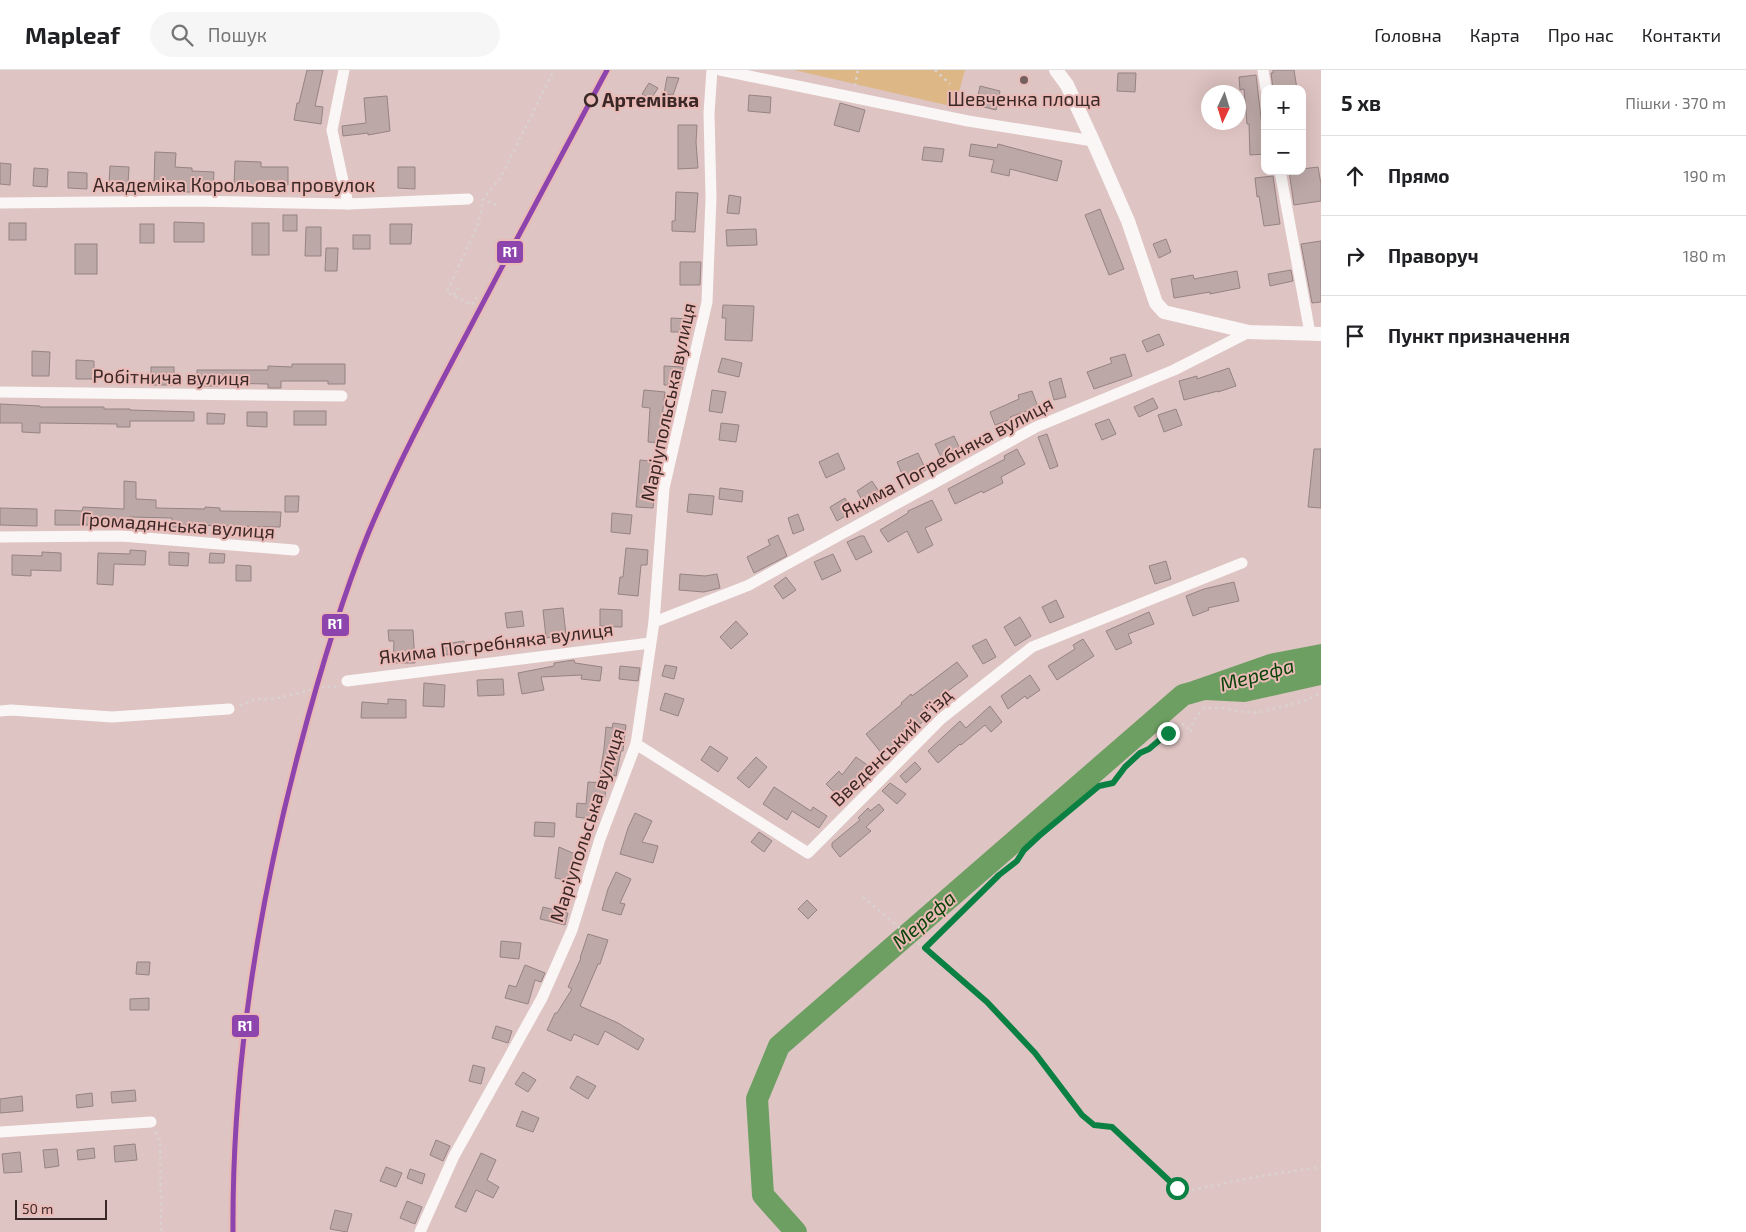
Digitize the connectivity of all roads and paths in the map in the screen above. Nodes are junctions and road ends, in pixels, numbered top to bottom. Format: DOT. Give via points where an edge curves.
graph roads {
  1 [pos="344,70"];
  2 [pos="554,70"];
  3 [pos="712,70"];
  4 [pos="720,70"];
  5 [pos="858,70"];
  6 [pos="935,70"];
  7 [pos="1056,70"];
  8 [pos="1263,70"];
  9 [pos="950,84"];
  10 [pos="1265,85"];
  11 [pos="852,97"];
  12 [pos="1093,141"];
  13 [pos="1281,175"];
  14 [pos="468,199"];
  15 [pos="488,200"];
  16 [pos="0,204"];
  17 [pos="348,204"];
  18 [pos="499,206"];
  19 [pos="458,288"];
  20 [pos="454,296"];
  21 [pos="477,297"];
  22 [pos="1249,332"];
  23 [pos="1316,334"];
  24 [pos="0,392"];
  25 [pos="342,396"];
  26 [pos="0,538"];
  27 [pos="294,550"];
  28 [pos="1242,563"];
  29 [pos="654,622"];
  30 [pos="650,643"];
  31 [pos="347,681"];
  32 [pos="1321,693"];
  33 [pos="229,709"];
  34 [pos="0,711"];
  35 [pos="636,744"];
  36 [pos="863,897"];
  37 [pos="925,948"];
  38 [pos="151,1122"];
  39 [pos="0,1132"];
  40 [pos="1321,1167"];
  41 [pos="161,1232"];
  42 [pos="420,1232"];
  1 -- 17 [label="street" via="332,130"];
  2 -- 20 [label="path" via="501,177 483,199 479,222 447,292"];
  3 -- 29 [label="street, Маріупольська вулиця" via="707,302 664,488"];
  4 -- 11 [label="street"];
  5 -- 11 [label="path"];
  6 -- 9 [label="path"];
  7 -- 12 [label="street" via="1067,85"];
  8 -- 10 [label="street"];
  11 -- 12 [label="street" via="968,121"];
  12 -- 22 [label="street" via="1128,222 1156,303 1164,312"];
  13 -- 23 [label="street"];
  14 -- 17 [label="street, Академіка Корольова провулок"];
  15 -- 18 [label="path"];
  16 -- 17 [label="street, Академіка Корольова провулок" via="194,201"];
  19 -- 20 [label="path"];
  20 -- 21 [label="path" via="472,305"];
  22 -- 23 [label="street, Якима Погребняка вулиця"];
  22 -- 29 [label="street, Якима Погребняка вулиця" via="1174,370 1036,427 749,585"];
  24 -- 25 [label="street, Робітнича вулиця"];
  26 -- 27 [label="street, Громадянська вулиця" via="121,536"];
  28 -- 35 [label="street, Введенський в'їзд" via="1032,647 941,719 808,853"];
  29 -- 30 [label="street, Маріупольська вулиця"];
  30 -- 31 [label="street, Якима Погребняка вулиця"];
  30 -- 35 [label="street, Маріупольська вулиця"];
  31 -- 33 [label="path" via="337,687 328,686 274,699 255,698"];
  32 -- 37 [label="path" via="1305,701 1257,712 1204,708 1193,721 1191,732 1180,724 1140,753 1113,783 1099,786 1039,836"];
  33 -- 34 [label="street" via="112,716"];
  35 -- 42 [label="street, Маріупольська вулиця" via="600,839 572,930 542,998 454,1156"];
  36 -- 37 [label="path"];
  37 -- 40 [label="path" via="987,1002 1035,1053 1082,1115 1094,1125 1112,1127 1177,1188 1192,1190"];
  38 -- 39 [label="street"];
  38 -- 41 [label="path" via="160,1140"];
}
